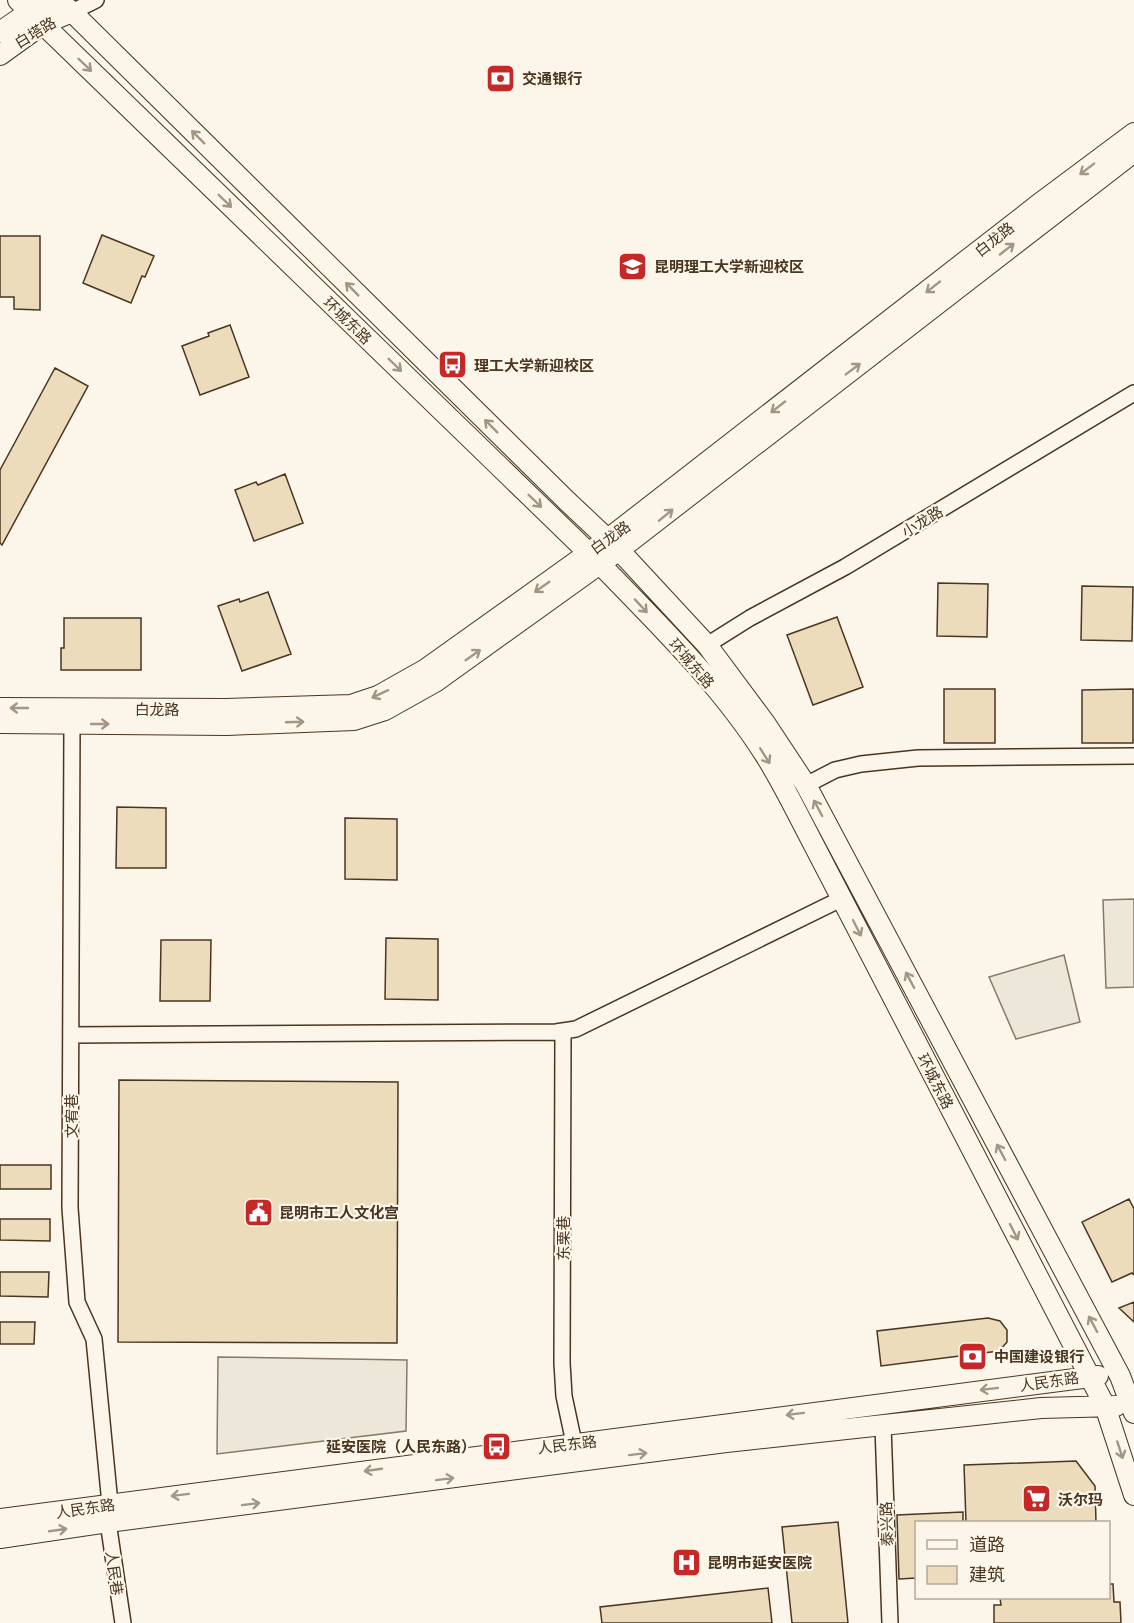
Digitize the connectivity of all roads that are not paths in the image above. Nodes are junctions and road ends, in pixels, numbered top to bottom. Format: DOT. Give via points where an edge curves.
graph roads {
  1 [pos="96,0"];
  2 [pos="62,4"];
  3 [pos="30,12"];
  4 [pos="0,32"];
  5 [pos="0,55"];
  6 [pos="1134,134"];
  7 [pos="1134,152"];
  8 [pos="1134,393"];
  9 [pos="614,545"];
  10 [pos="595,558"];
  11 [pos="707,645"];
  12 [pos="0,708"];
  13 [pos="0,723"];
  14 [pos="72,723"];
  15 [pos="1134,756"];
  16 [pos="807,785"];
  17 [pos="842,898"];
  18 [pos="563,1031"];
  19 [pos="71,1035"];
  20 [pos="1088,1376"];
  21 [pos="1127,1376"];
  22 [pos="1105,1406"];
  23 [pos="1133,1408"];
  24 [pos="883,1426"];
  25 [pos="574,1443"];
  26 [pos="1134,1495"];
  27 [pos="109,1513"];
  28 [pos="0,1519"];
  29 [pos="0,1538"];
  30 [pos="123,1623"];
  31 [pos="890,1623"];
  1 -- 2 [label="street"];
  2 -- 3 [label="main road, 白塔路"];
  9 -- 2 [label="main road, 环城东路, one-way"];
  3 -- 4 [label="main road, 白塔路"];
  3 -- 5 [label="main road, 白塔路"];
  3 -- 10 [label="main road, 环城东路, one-way"];
  6 -- 9 [label="main road, 白龙路, one-way" via="1040,204"];
  9 -- 7 [label="main road, 白龙路, one-way"];
  8 -- 11 [label="street, 小龙路"];
  9 -- 10 [label="main road, 白龙路"];
  9 -- 11 [label="main road, 环城东路"];
  10 -- 12 [label="main road, 白龙路, one-way" via="426,669 378,696 351,705"];
  14 -- 10 [label="main road, 白龙路, one-way" via="354,720 385,710 435,682"];
  10 -- 17 [label="main road, 环城东路, one-way" via="687,655 736,714 790,799"];
  11 -- 16 [label="main road, 环城东路"];
  13 -- 14 [label="main road, 白龙路"];
  14 -- 19 [label="street, 文宥巷"];
  15 -- 16 [label="street" via="918,758 835,770"];
  21 -- 16 [label="main road, 环城东路, one-way"];
  17 -- 18 [label="street" via="576,1029"];
  17 -- 20 [label="main road, 环城东路, one-way"];
  18 -- 19 [label="street"];
  18 -- 25 [label="street, 东栗巷" via="562,1363"];
  19 -- 27 [label="street, 文宥巷" via="70,1208 75,1289 94,1339"];
  20 -- 21 [label="main road, 人民东路"];
  20 -- 22 [label="main road, 环城东路"];
  20 -- 25 [label="main road, 人民东路, one-way"];
  21 -- 23 [label="main road, 环城东路"];
  22 -- 23 [label="main road, 人民东路"];
  22 -- 24 [label="main road, 人民东路" via="1041,1408"];
  22 -- 26 [label="main road, 环城东路, one-way"];
  27 -- 24 [label="main road, 人民东路, one-way"];
  24 -- 31 [label="street, 泰兴路"];
  25 -- 27 [label="main road, 人民东路, one-way"];
  27 -- 28 [label="main road, 人民东路"];
  29 -- 27 [label="main road, 人民东路, one-way"];
  27 -- 30 [label="street, 人民巷"];
}
